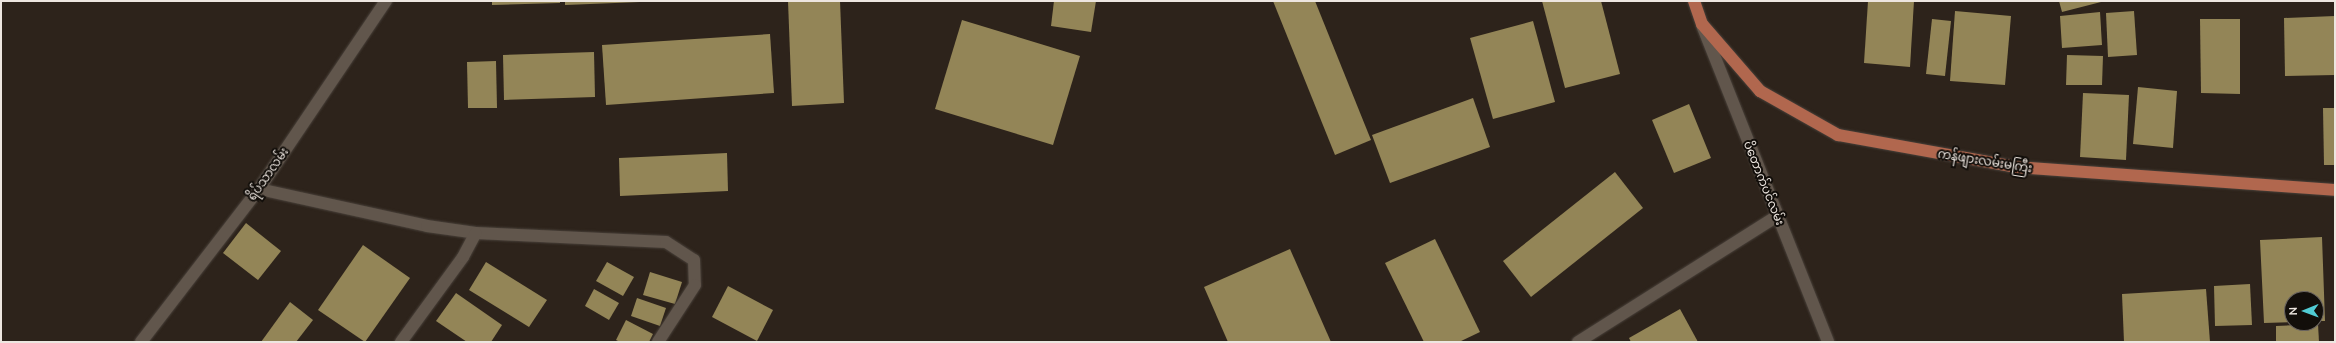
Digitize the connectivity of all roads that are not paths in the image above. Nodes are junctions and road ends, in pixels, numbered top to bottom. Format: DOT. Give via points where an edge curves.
graph roads {
  1 [pos="386,1"];
  2 [pos="1694,1"];
  3 [pos="1702,24"];
  4 [pos="259,189"];
  5 [pos="2335,190"];
  6 [pos="1777,216"];
  7 [pos="476,232"];
  8 [pos="141,342"];
  9 [pos="401,342"];
  10 [pos="658,342"];
  11 [pos="1578,342"];
  12 [pos="1828,342"];
  1 -- 4 [label="street, ရိပ်သာလမ်း"];
  2 -- 3 [label="main road, ကန်ဖျားလမ်းမကြီး"];
  3 -- 5 [label="main road, ကန်ဖျားလမ်းမကြီး" via="1760,91 1838,135 2015,167"];
  3 -- 6 [label="street, ပိတောက်ပင်လမ်း"];
  4 -- 7 [label="street" via="427,226"];
  4 -- 8 [label="street, ရိပ်သာလမ်း"];
  6 -- 11 [label="street"];
  6 -- 12 [label="street, ပိတောက်ပင်လမ်း"];
  7 -- 9 [label="street" via="463,257"];
  7 -- 10 [label="street" via="666,242 694,260 695,285"];
}
